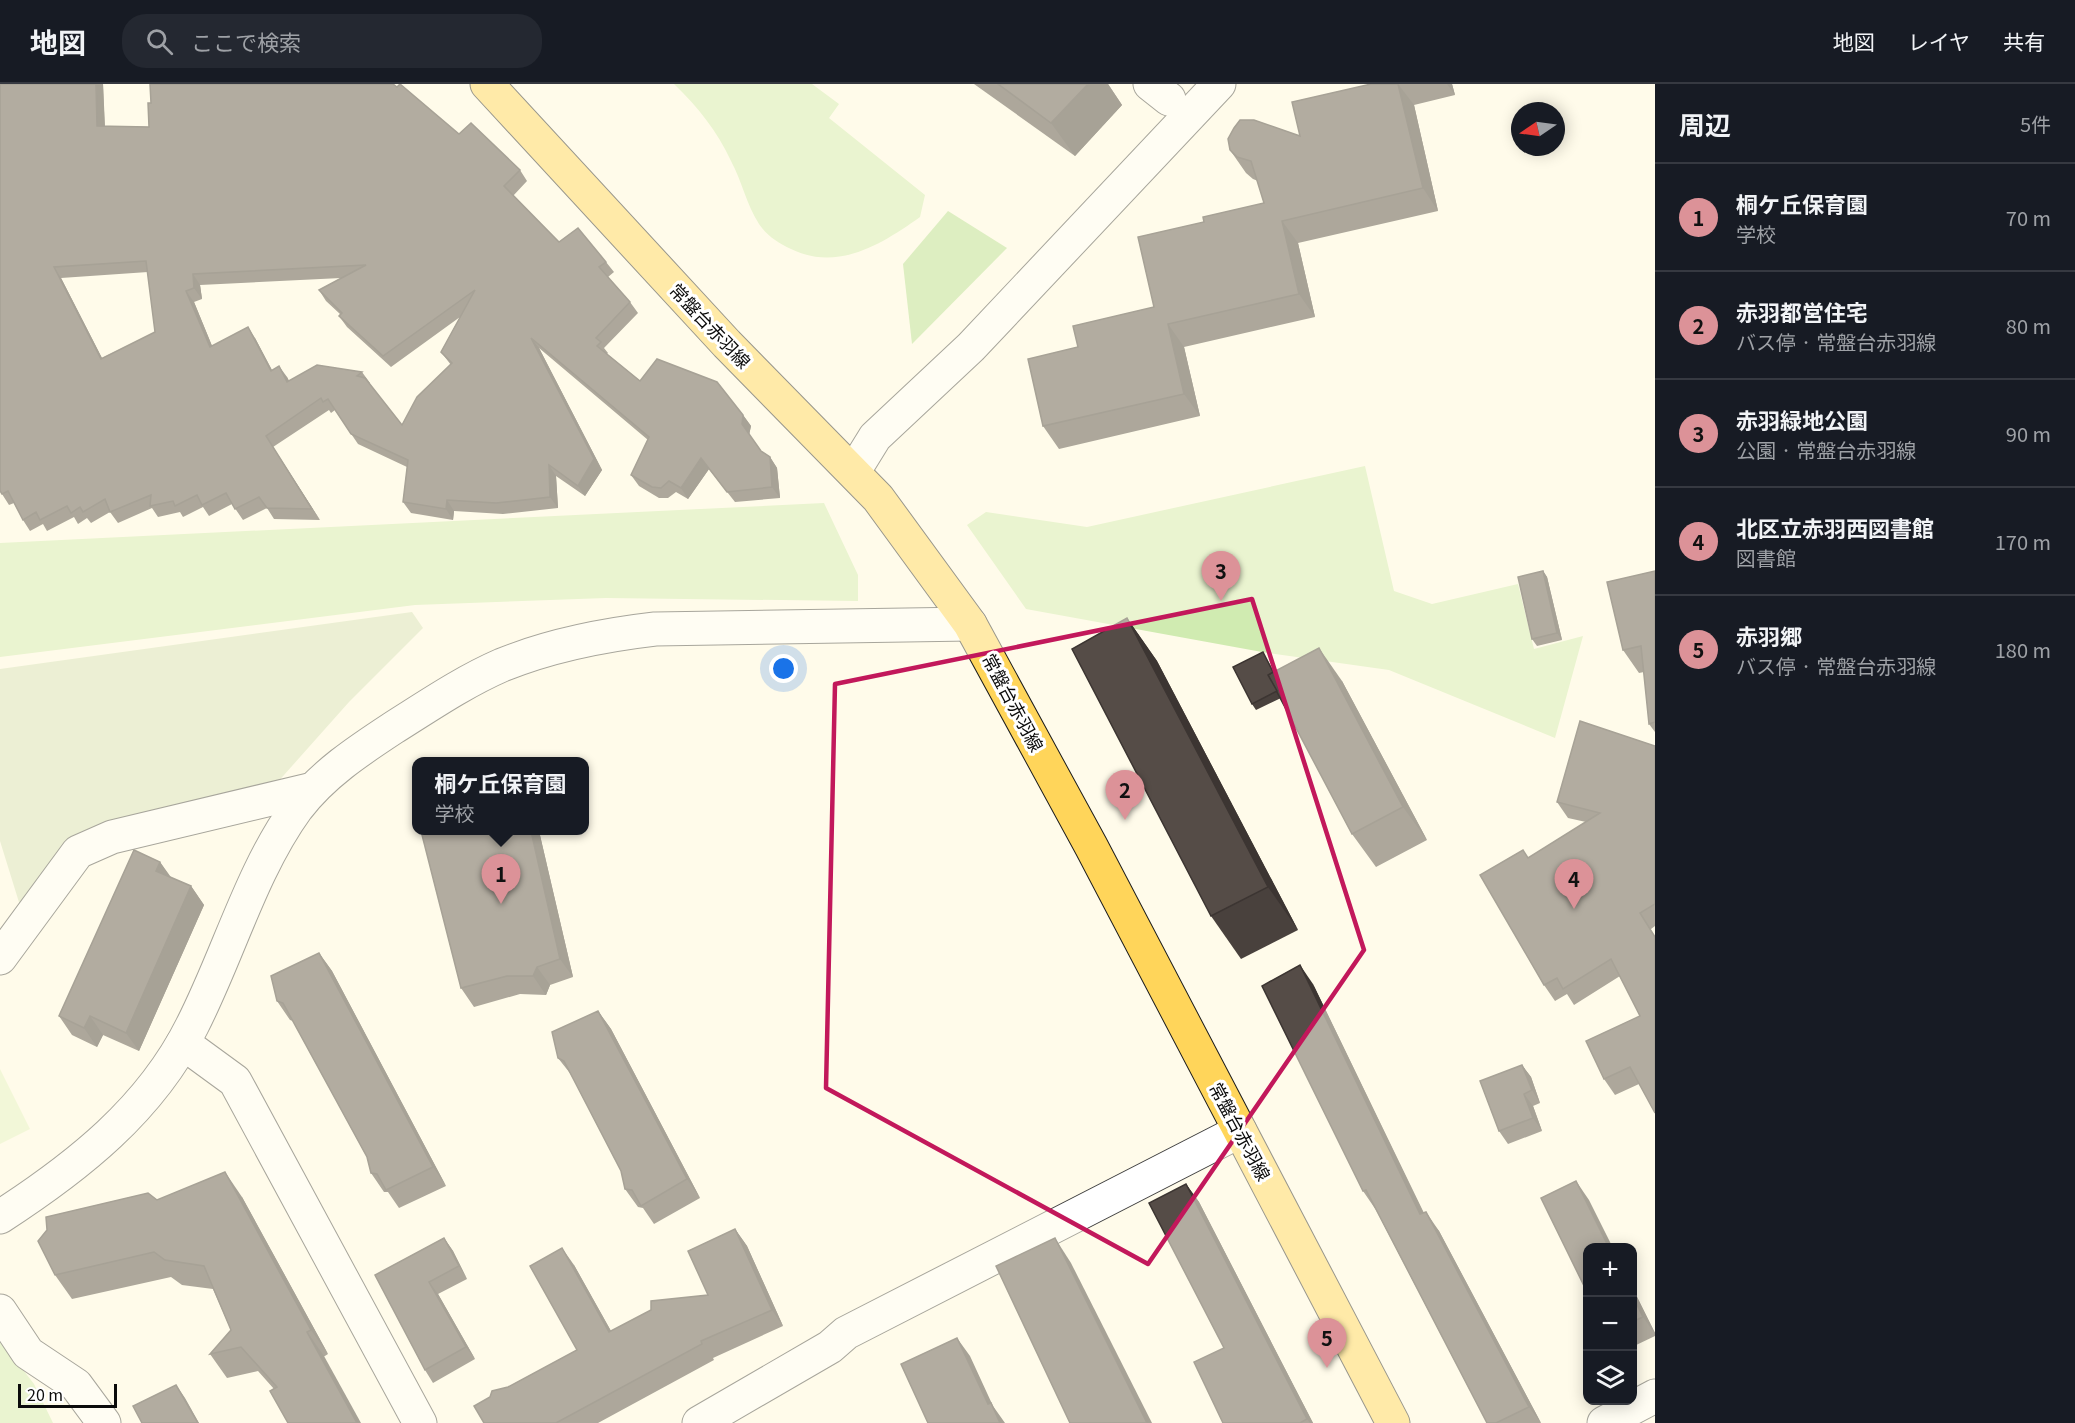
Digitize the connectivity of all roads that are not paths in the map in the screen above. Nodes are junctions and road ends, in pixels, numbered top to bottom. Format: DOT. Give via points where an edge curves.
graph roads {
  1 [pos="487,84"];
  2 [pos="1219,84"];
  3 [pos="854,471"];
  4 [pos="970,624"];
  5 [pos="313,789"];
  6 [pos="0,957"];
  7 [pos="183,1043"];
  8 [pos="1240,1131"];
  9 [pos="0,1217"];
  10 [pos="0,1311"];
  11 [pos="1655,1396"];
  12 [pos="718,1418"];
  13 [pos="104,1423"];
  14 [pos="420,1423"];
  15 [pos="1393,1423"];
  16 [pos="1604,1423"];
  1 -- 3 [label="main road, 常盤台赤羽線" via="727,344"];
  2 -- 3 [label="street" via="971,347 875,437"];
  3 -- 4 [label="main road, 常盤台赤羽線"];
  4 -- 5 [label="street" via="655,628 562,645 502,665 445,695 359,750"];
  4 -- 8 [label="main road, 常盤台赤羽線"];
  5 -- 6 [label="street" via="112,837 78,852"];
  5 -- 7 [label="street" via="282,833"];
  7 -- 9 [label="street" via="150,1090 96,1147 57,1180"];
  7 -- 14 [label="street" via="235,1081"];
  8 -- 12 [label="street" via="846,1333"];
  8 -- 15 [label="main road, 常盤台赤羽線"];
  10 -- 13 [label="street" via="28,1353 76,1385"];
  11 -- 16 [label="street"];
}
